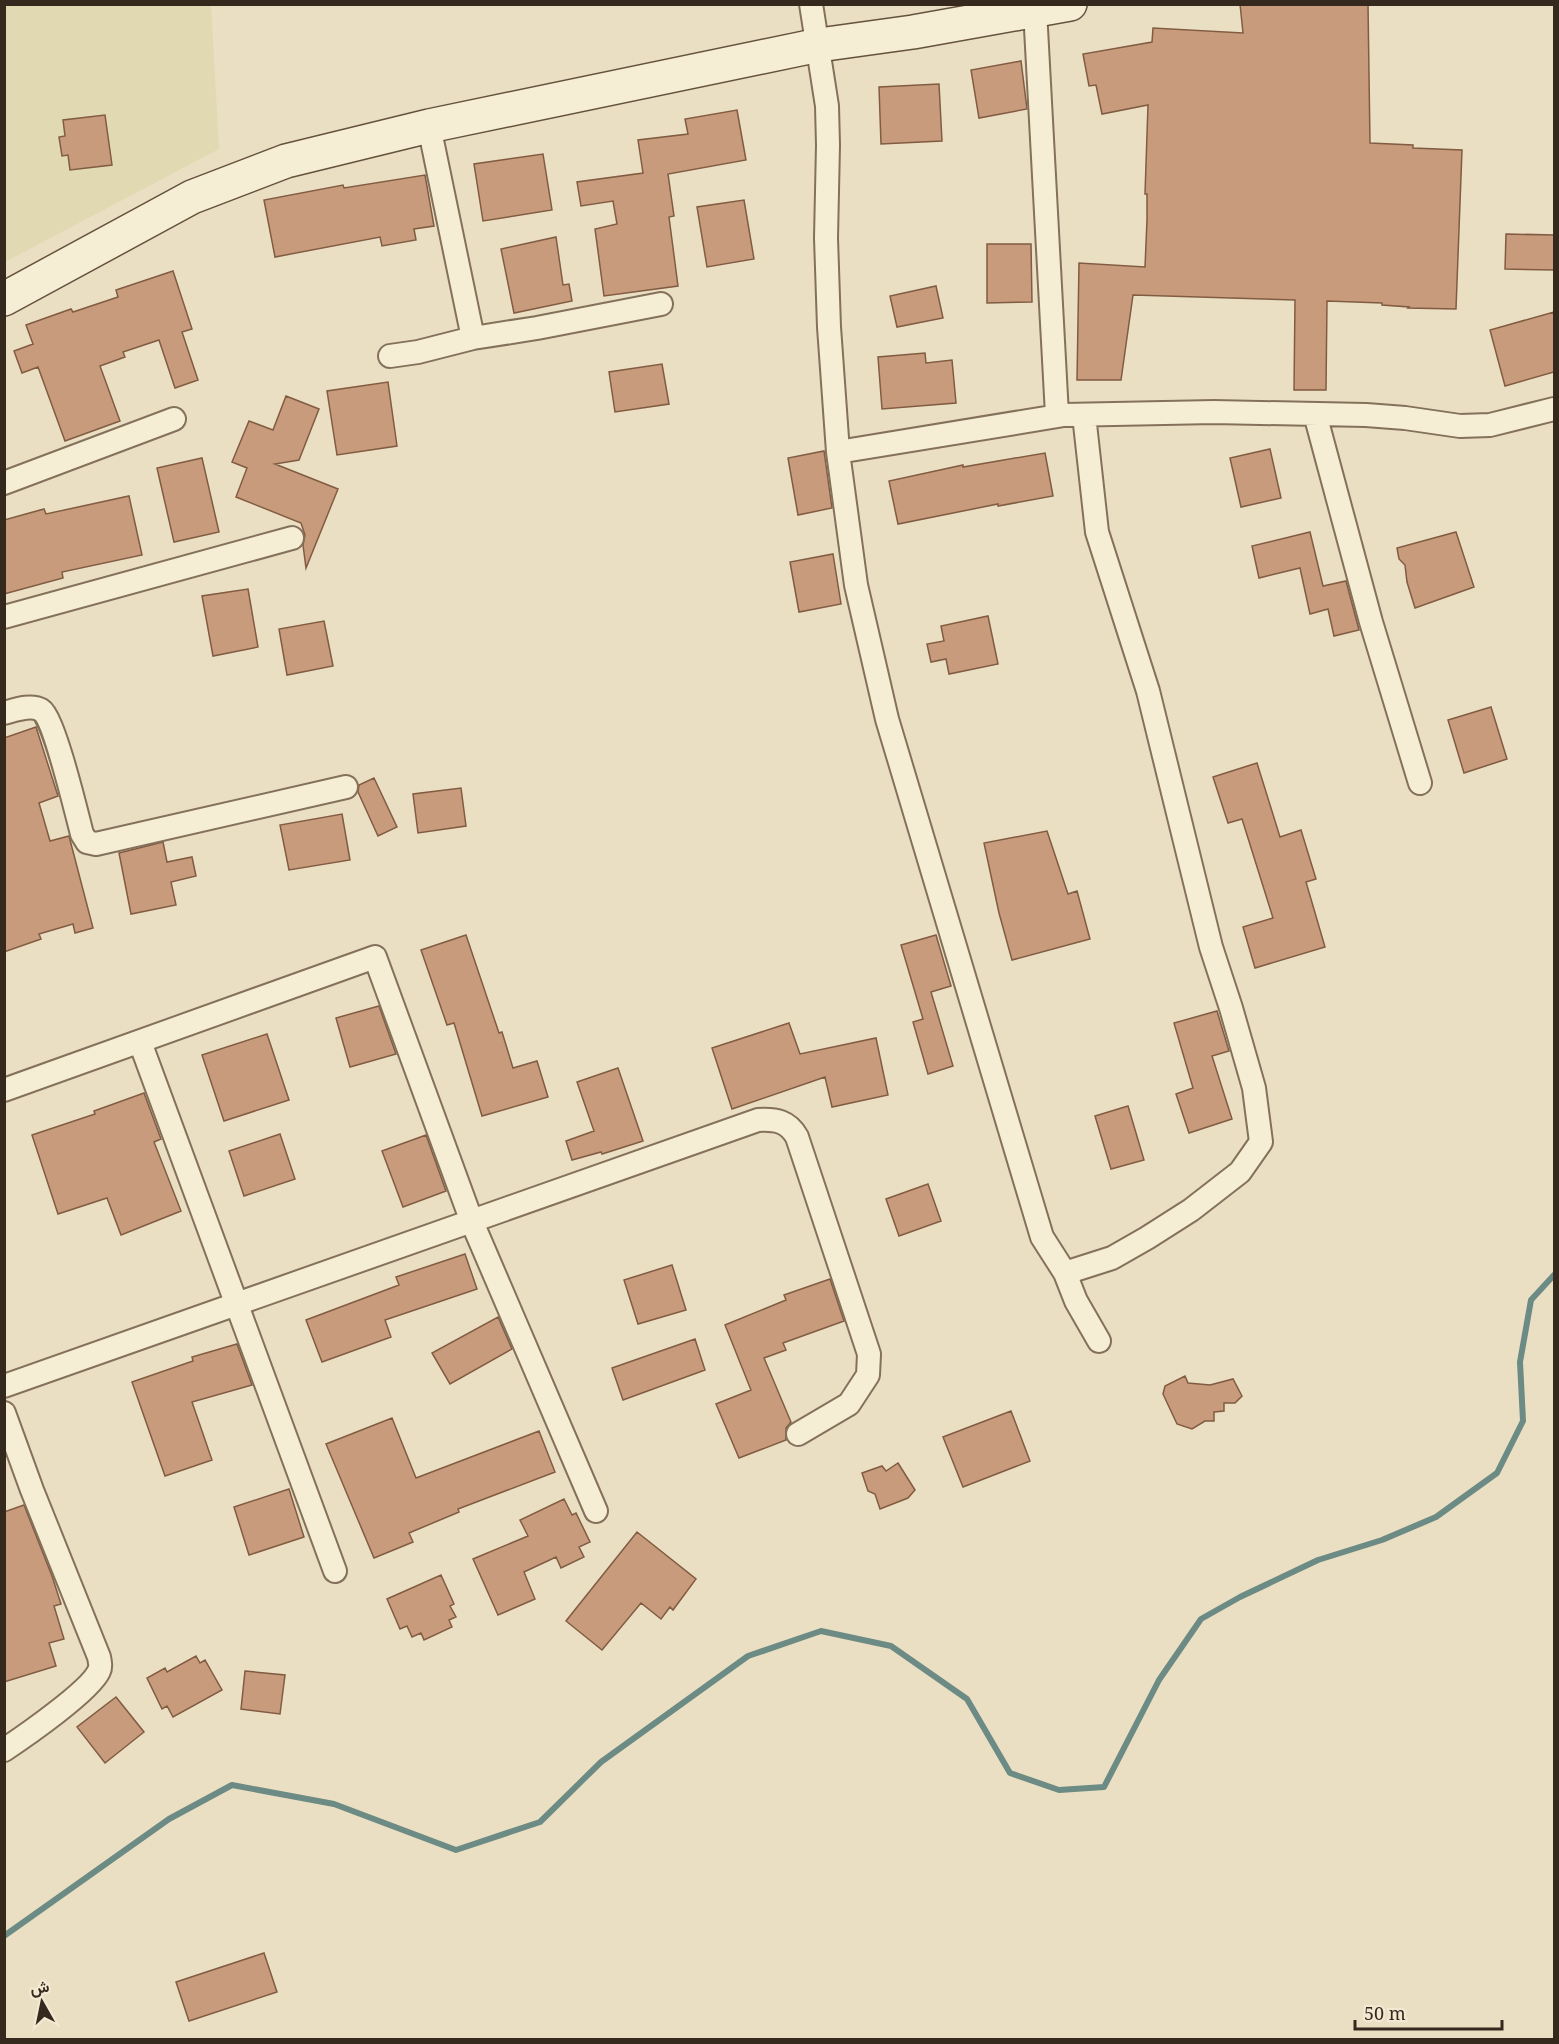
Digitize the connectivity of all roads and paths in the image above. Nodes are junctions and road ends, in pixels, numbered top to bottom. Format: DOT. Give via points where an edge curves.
graph roads {
  1 [pos="811,4"];
  2 [pos="1070,4"];
  3 [pos="1035,10"];
  4 [pos="819,45"];
  5 [pos="429,126"];
  6 [pos="4,299"];
  7 [pos="662,304"];
  8 [pos="472,338"];
  9 [pos="390,356"];
  10 [pos="1554,409"];
  11 [pos="1315,414"];
  12 [pos="1057,415"];
  13 [pos="1084,415"];
  14 [pos="174,418"];
  15 [pos="838,452"];
  16 [pos="4,483"];
  17 [pos="292,538"];
  18 [pos="4,617"];
  19 [pos="4,713"];
  20 [pos="1420,783"];
  21 [pos="346,787"];
  22 [pos="140,1042"];
  23 [pos="4,1090"];
  24 [pos="472,1222"];
  25 [pos="1065,1273"];
  26 [pos="237,1306"];
  27 [pos="1099,1341"];
  28 [pos="4,1386"];
  29 [pos="4,1413"];
  30 [pos="798,1434"];
  31 [pos="596,1511"];
  32 [pos="335,1571"];
  33 [pos="4,1750"];
  1 -- 4 [label="street"];
  2 -- 3 [label="main road"];
  3 -- 4 [label="main road"];
  3 -- 12 [label="street"];
  4 -- 5 [label="main road"];
  4 -- 15 [label="street" via="828,126 826,238"];
  5 -- 6 [label="main road" via="286,161 192,197"];
  5 -- 8 [label="street"];
  7 -- 8 [label="street"];
  8 -- 9 [label="street"];
  10 -- 11 [label="street" via="1490,425"];
  11 -- 13 [label="street"];
  11 -- 20 [label="street" via="1371,622"];
  12 -- 13 [label="street"];
  12 -- 15 [label="street"];
  13 -- 25 [label="street" via="1097,532 1148,691 1211,947 1254,1088 1261,1142 1240,1172 1191,1210 1112,1258"];
  14 -- 16 [label="street"];
  15 -- 25 [label="street" via="856,585 887,719 1042,1237"];
  17 -- 18 [label="street"];
  19 -- 21 [label="street" via="32,707 46,714 82,834 87,842 96,844"];
  22 -- 23 [label="street"];
  22 -- 24 [label="street" via="375,957"];
  22 -- 26 [label="street"];
  24 -- 26 [label="street"];
  24 -- 30 [label="street" via="758,1120 775,1119 786,1124 797,1137 869,1354 868,1375 849,1404"];
  24 -- 31 [label="street"];
  25 -- 27 [label="street"];
  26 -- 28 [label="street"];
  26 -- 32 [label="street"];
  29 -- 33 [label="street" via="99,1657 100,1669 62,1708"];
}
